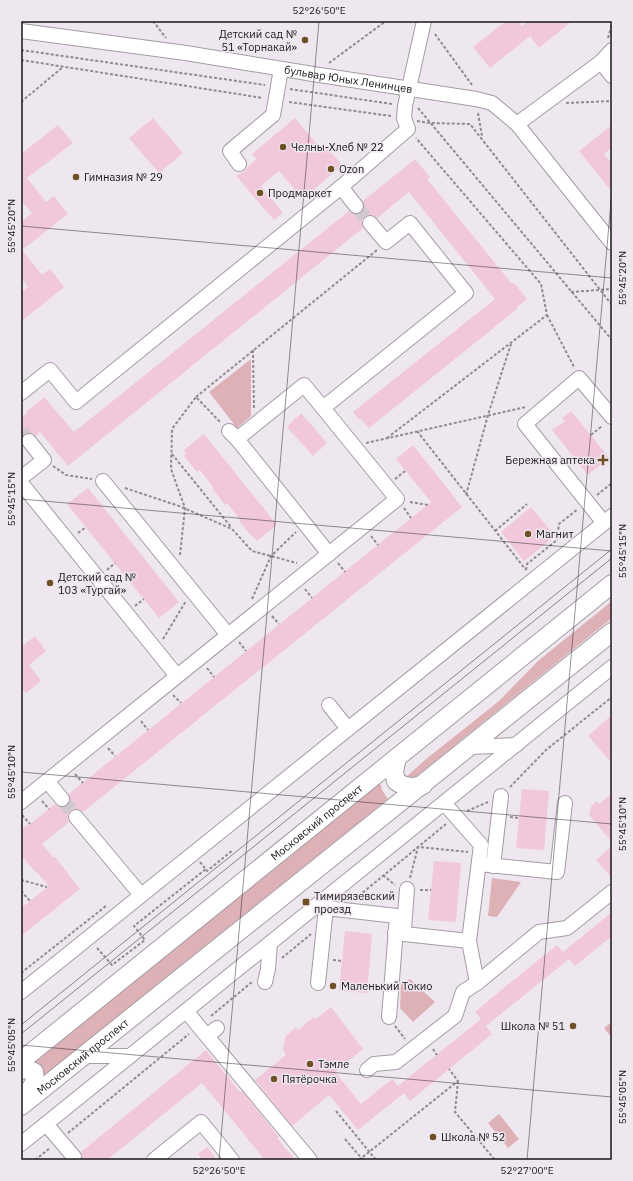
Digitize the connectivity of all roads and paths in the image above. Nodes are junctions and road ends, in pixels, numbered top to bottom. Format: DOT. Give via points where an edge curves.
graph roads {
  1 [pos="386,21"];
  2 [pos="424,21"];
  3 [pos="21,31"];
  4 [pos="434,33"];
  5 [pos="21,50"];
  6 [pos="612,50"];
  7 [pos="21,60"];
  8 [pos="601,62"];
  9 [pos="63,67"];
  10 [pos="281,69"];
  11 [pos="313,74"];
  12 [pos="612,76"];
  13 [pos="408,89"];
  14 [pos="277,94"];
  15 [pos="476,99"];
  16 [pos="21,102"];
  17 [pos="612,102"];
  18 [pos="566,103"];
  19 [pos="406,117"];
  20 [pos="430,123"];
  21 [pos="517,124"];
  22 [pos="482,138"];
  23 [pos="239,164"];
  24 [pos="341,187"];
  25 [pos="356,206"];
  26 [pos="370,223"];
  27 [pos="386,242"];
  28 [pos="612,243"];
  29 [pos="612,289"];
  30 [pos="599,290"];
  31 [pos="571,292"];
  32 [pos="612,305"];
  33 [pos="547,315"];
  34 [pos="612,340"];
  35 [pos="511,342"];
  36 [pos="253,350"];
  37 [pos="579,378"];
  38 [pos="21,393"];
  39 [pos="196,397"];
  40 [pos="531,405"];
  41 [pos="323,408"];
  42 [pos="488,415"];
  43 [pos="609,420"];
  44 [pos="254,425"];
  45 [pos="417,431"];
  46 [pos="233,435"];
  47 [pos="591,435"];
  48 [pos="387,438"];
  49 [pos="29,442"];
  50 [pos="353,446"];
  51 [pos="172,453"];
  52 [pos="44,460"];
  53 [pos="21,478"];
  54 [pos="103,481"];
  55 [pos="21,483"];
  56 [pos="612,483"];
  57 [pos="123,487"];
  58 [pos="466,495"];
  59 [pos="397,499"];
  60 [pos="588,502"];
  61 [pos="528,504"];
  62 [pos="428,505"];
  63 [pos="185,508"];
  64 [pos="608,520"];
  65 [pos="304,524"];
  66 [pos="232,529"];
  67 [pos="495,531"];
  68 [pos="329,554"];
  69 [pos="271,556"];
  70 [pos="312,567"];
  71 [pos="178,574"];
  72 [pos="612,584"];
  73 [pos="192,591"];
  74 [pos="249,605"];
  75 [pos="612,632"];
  76 [pos="228,635"];
  77 [pos="156,650"];
  78 [pos="611,670"];
  79 [pos="177,676"];
  80 [pos="612,697"];
  81 [pos="329,705"];
  82 [pos="348,729"];
  83 [pos="516,745"];
  84 [pos="471,746"];
  85 [pos="546,750"];
  86 [pos="397,758"];
  87 [pos="47,781"];
  88 [pos="423,785"];
  89 [pos="500,796"];
  90 [pos="62,799"];
  91 [pos="21,802"];
  92 [pos="444,803"];
  93 [pos="565,803"];
  94 [pos="21,813"];
  95 [pos="456,816"];
  96 [pos="76,817"];
  97 [pos="30,824"];
  98 [pos="418,847"];
  99 [pos="233,850"];
  100 [pos="193,854"];
  101 [pos="484,861"];
  102 [pos="206,869"];
  103 [pos="21,880"];
  104 [pos="47,887"];
  105 [pos="407,889"];
  106 [pos="21,891"];
  107 [pos="612,892"];
  108 [pos="141,895"];
  109 [pos="30,901"];
  110 [pos="108,904"];
  111 [pos="341,910"];
  112 [pos="323,912"];
  113 [pos="399,933"];
  114 [pos="469,941"];
  115 [pos="270,943"];
  116 [pos="102,953"];
  117 [pos="21,973"];
  118 [pos="267,976"];
  119 [pos="318,983"];
  120 [pos="477,983"];
  121 [pos="26,988"];
  122 [pos="21,1001"];
  123 [pos="186,1011"];
  124 [pos="389,1018"];
  125 [pos="207,1030"];
  126 [pos="412,1049"];
  127 [pos="84,1056"];
  128 [pos="130,1056"];
  129 [pos="21,1062"];
  130 [pos="449,1069"];
  131 [pos="21,1070"];
  132 [pos="367,1070"];
  133 [pos="458,1081"];
  134 [pos="21,1103"];
  135 [pos="21,1106"];
  136 [pos="336,1111"];
  137 [pos="46,1124"];
  138 [pos="345,1139"];
  139 [pos="60,1140"];
  140 [pos="21,1144"];
  141 [pos="369,1152"];
  142 [pos="74,1157"];
  143 [pos="361,1159"];
  144 [pos="35,1160"];
  145 [pos="154,1160"];
  146 [pos="232,1160"];
  147 [pos="310,1160"];
  148 [pos="376,1160"];
  149 [pos="495,1160"];
  1 -- 11 [label="path"];
  2 -- 13 [label="street"];
  3 -- 10 [label="street, бульвар Юных Ленинцев"];
  4 -- 15 [label="path" via="473,87"];
  5 -- 14 [label="path"];
  6 -- 8 [label="street"];
  7 -- 9 [label="path"];
  8 -- 12 [label="street"];
  8 -- 21 [label="street"];
  9 -- 14 [label="path"];
  9 -- 16 [label="path"];
  10 -- 11 [label="street, бульвар Юных Ленинцев"];
  10 -- 14 [label="street"];
  11 -- 13 [label="street, бульвар Юных Ленинцев"];
  13 -- 15 [label="street, бульвар Юных Ленинцев"];
  13 -- 19 [label="street"];
  14 -- 19 [label="path"];
  14 -- 19 [label="path"];
  14 -- 23 [label="street" via="273,115 230,151"];
  15 -- 21 [label="street, бульвар Юных Ленинцев" via="492,104"];
  15 -- 22 [label="path"];
  17 -- 18 [label="path"];
  19 -- 20 [label="path"];
  19 -- 20 [label="path" via="417,107"];
  19 -- 24 [label="street"];
  19 -- 33 [label="path" via="541,284"];
  20 -- 22 [label="path" via="470,124"];
  20 -- 31 [label="path"];
  21 -- 28 [label="street, бульвар Юных Ленинцев"];
  22 -- 30 [label="path"];
  24 -- 25 [label="street"];
  24 -- 38 [label="street" via="76,402 50,370"];
  26 -- 27 [label="street"];
  27 -- 36 [label="path"];
  27 -- 41 [label="street" via="410,223 466,293"];
  29 -- 30 [label="path"];
  30 -- 31 [label="path"];
  30 -- 32 [label="path"];
  31 -- 34 [label="path"];
  33 -- 35 [label="path"];
  33 -- 37 [label="path"];
  35 -- 42 [label="path"];
  35 -- 48 [label="path"];
  36 -- 39 [label="path"];
  36 -- 44 [label="path"];
  37 -- 43 [label="street"];
  37 -- 60 [label="street" via="525,424"];
  39 -- 46 [label="path"];
  39 -- 51 [label="path" via="172,429"];
  40 -- 42 [label="path"];
  41 -- 44 [label="street" via="304,385"];
  41 -- 50 [label="street"];
  42 -- 45 [label="path"];
  42 -- 58 [label="path"];
  43 -- 47 [label="path"];
  44 -- 46 [label="street"];
  45 -- 48 [label="path"];
  45 -- 58 [label="path"];
  46 -- 65 [label="street"];
  48 -- 50 [label="path"];
  49 -- 52 [label="street"];
  50 -- 59 [label="street"];
  51 -- 63 [label="path" via="171,469"];
  51 -- 66 [label="path"];
  52 -- 53 [label="street"];
  52 -- 54 [label="path" via="66,475"];
  54 -- 71 [label="street"];
  55 -- 77 [label="street"];
  56 -- 60 [label="path"];
  57 -- 63 [label="path"];
  58 -- 67 [label="path"];
  59 -- 62 [label="path"];
  59 -- 68 [label="street"];
  60 -- 64 [label="street"];
  60 -- 67 [label="path" via="559,524 556,540 527,564 526,571"];
  61 -- 67 [label="path"];
  63 -- 66 [label="path"];
  63 -- 71 [label="path"];
  64 -- 82 [label="street"];
  65 -- 68 [label="street"];
  65 -- 69 [label="path"];
  66 -- 69 [label="path" via="252,551"];
  68 -- 70 [label="street"];
  69 -- 70 [label="path"];
  69 -- 74 [label="path"];
  70 -- 76 [label="street"];
  71 -- 73 [label="street"];
  72 -- 86 [label="main road, Московский проспект"];
  73 -- 76 [label="street"];
  73 -- 77 [label="path"];
  75 -- 84 [label="main road, Московский проспект"];
  76 -- 79 [label="street"];
  77 -- 79 [label="street"];
  78 -- 83 [label="street"];
  79 -- 87 [label="street"];
  80 -- 85 [label="path"];
  81 -- 82 [label="street"];
  82 -- 100 [label="street"];
  83 -- 84 [label="street"];
  83 -- 92 [label="street"];
  84 -- 88 [label="main road, Московский проспект"];
  86 -- 88 [label="main road" via="394,771 396,781 413,788"];
  86 -- 129 [label="main road, Московский проспект"];
  87 -- 90 [label="street"];
  87 -- 91 [label="street"];
  88 -- 127 [label="main road, Московский проспект"];
  89 -- 101 [label="street"];
  92 -- 95 [label="street"];
  92 -- 112 [label="street"];
  93 -- 101 [label="street" via="557,872"];
  94 -- 97 [label="path"];
  95 -- 98 [label="path"];
  95 -- 101 [label="street" via="480,845"];
  96 -- 108 [label="street"];
  98 -- 101 [label="path"];
  98 -- 105 [label="path"];
  98 -- 111 [label="path"];
  99 -- 102 [label="path" via="207,871"];
  100 -- 102 [label="path"];
  100 -- 108 [label="street"];
  101 -- 114 [label="street"];
  102 -- 116 [label="path" via="134,926 144,940 112,965"];
  103 -- 104 [label="path"];
  105 -- 113 [label="street"];
  106 -- 109 [label="path"];
  107 -- 120 [label="street" via="567,928 540,932"];
  108 -- 121 [label="street"];
  110 -- 117 [label="path"];
  111 -- 112 [label="street"];
  111 -- 113 [label="street" via="397,916"];
  112 -- 115 [label="street"];
  112 -- 118 [label="path"];
  112 -- 119 [label="street"];
  113 -- 114 [label="street"];
  113 -- 124 [label="street"];
  114 -- 120 [label="street"];
  115 -- 118 [label="street"];
  115 -- 123 [label="street"];
  118 -- 125 [label="path"];
  120 -- 126 [label="street" via="463,992 455,1016"];
  121 -- 122 [label="street"];
  123 -- 125 [label="street"];
  123 -- 128 [label="street"];
  124 -- 126 [label="path"];
  125 -- 139 [label="path"];
  125 -- 147 [label="street"];
  126 -- 132 [label="street" via="396,1062 374,1064"];
  127 -- 128 [label="street"];
  127 -- 135 [label="main road, Московский проспект"];
  128 -- 137 [label="street"];
  130 -- 133 [label="path"];
  131 -- 134 [label="main road" via="24,1068 34,1072 35,1082"];
  133 -- 141 [label="path"];
  133 -- 149 [label="path" via="455,1112"];
  136 -- 141 [label="path"];
  137 -- 139 [label="street"];
  137 -- 140 [label="street"];
  138 -- 143 [label="path"];
  139 -- 142 [label="street"];
  139 -- 144 [label="path"];
  141 -- 143 [label="path"];
  141 -- 148 [label="path"];
  145 -- 146 [label="street" via="201,1122"];
}
